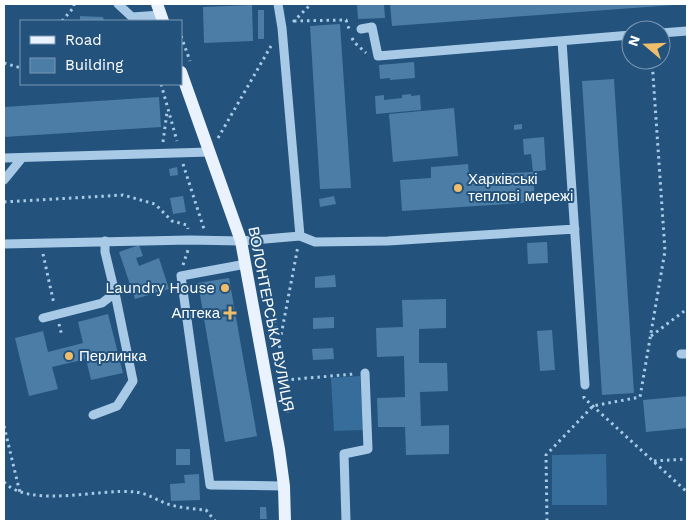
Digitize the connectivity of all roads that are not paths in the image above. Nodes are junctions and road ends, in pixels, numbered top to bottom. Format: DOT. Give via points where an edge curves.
graph roads {
  1 [pos="118,4"];
  2 [pos="278,4"];
  3 [pos="160,13"];
  4 [pos="361,29"];
  5 [pos="687,31"];
  6 [pos="671,32"];
  7 [pos="621,37"];
  8 [pos="562,41"];
  9 [pos="182,75"];
  10 [pos="210,152"];
  11 [pos="4,158"];
  12 [pos="22,158"];
  13 [pos="4,180"];
  14 [pos="575,228"];
  15 [pos="300,236"];
  16 [pos="106,241"];
  17 [pos="241,241"];
  18 [pos="4,244"];
  19 [pos="246,264"];
  20 [pos="115,293"];
  21 [pos="43,318"];
  22 [pos="365,373"];
  23 [pos="585,385"];
  24 [pos="93,415"];
  25 [pos="284,486"];
  26 [pos="285,521"];
  27 [pos="346,521"];
  1 -- 3 [label="lane" via="132,17"];
  2 -- 15 [label="lane"];
  4 -- 8 [label="lane" via="372,27 378,56"];
  5 -- 6 [label="lane"];
  7 -- 8 [label="lane"];
  8 -- 14 [label="lane"];
  9 -- 10 [label="main road, ВОЛОНТЕРСЬКА ВУЛИЦЯ"];
  10 -- 12 [label="lane"];
  10 -- 17 [label="main road, ВОЛОНТЕРСЬКА ВУЛИЦЯ"];
  11 -- 12 [label="lane"];
  12 -- 13 [label="lane"];
  14 -- 15 [label="lane" via="388,241 315,242"];
  14 -- 23 [label="lane"];
  15 -- 17 [label="lane"];
  16 -- 17 [label="lane"];
  16 -- 18 [label="lane"];
  16 -- 20 [label="lane"];
  17 -- 19 [label="main road, ВОЛОНТЕРСЬКА ВУЛИЦЯ"];
  19 -- 25 [label="main road, ВОЛОНТЕРСЬКА ВУЛИЦЯ"];
  19 -- 25 [label="lane" via="181,276 210,484"];
  20 -- 21 [label="lane" via="102,303"];
  20 -- 24 [label="lane" via="133,381 117,406"];
  22 -- 27 [label="lane" via="368,449 344,454"];
  25 -- 26 [label="main road, ВОЛОНТЕРСЬКА ВУЛИЦЯ"];
}
